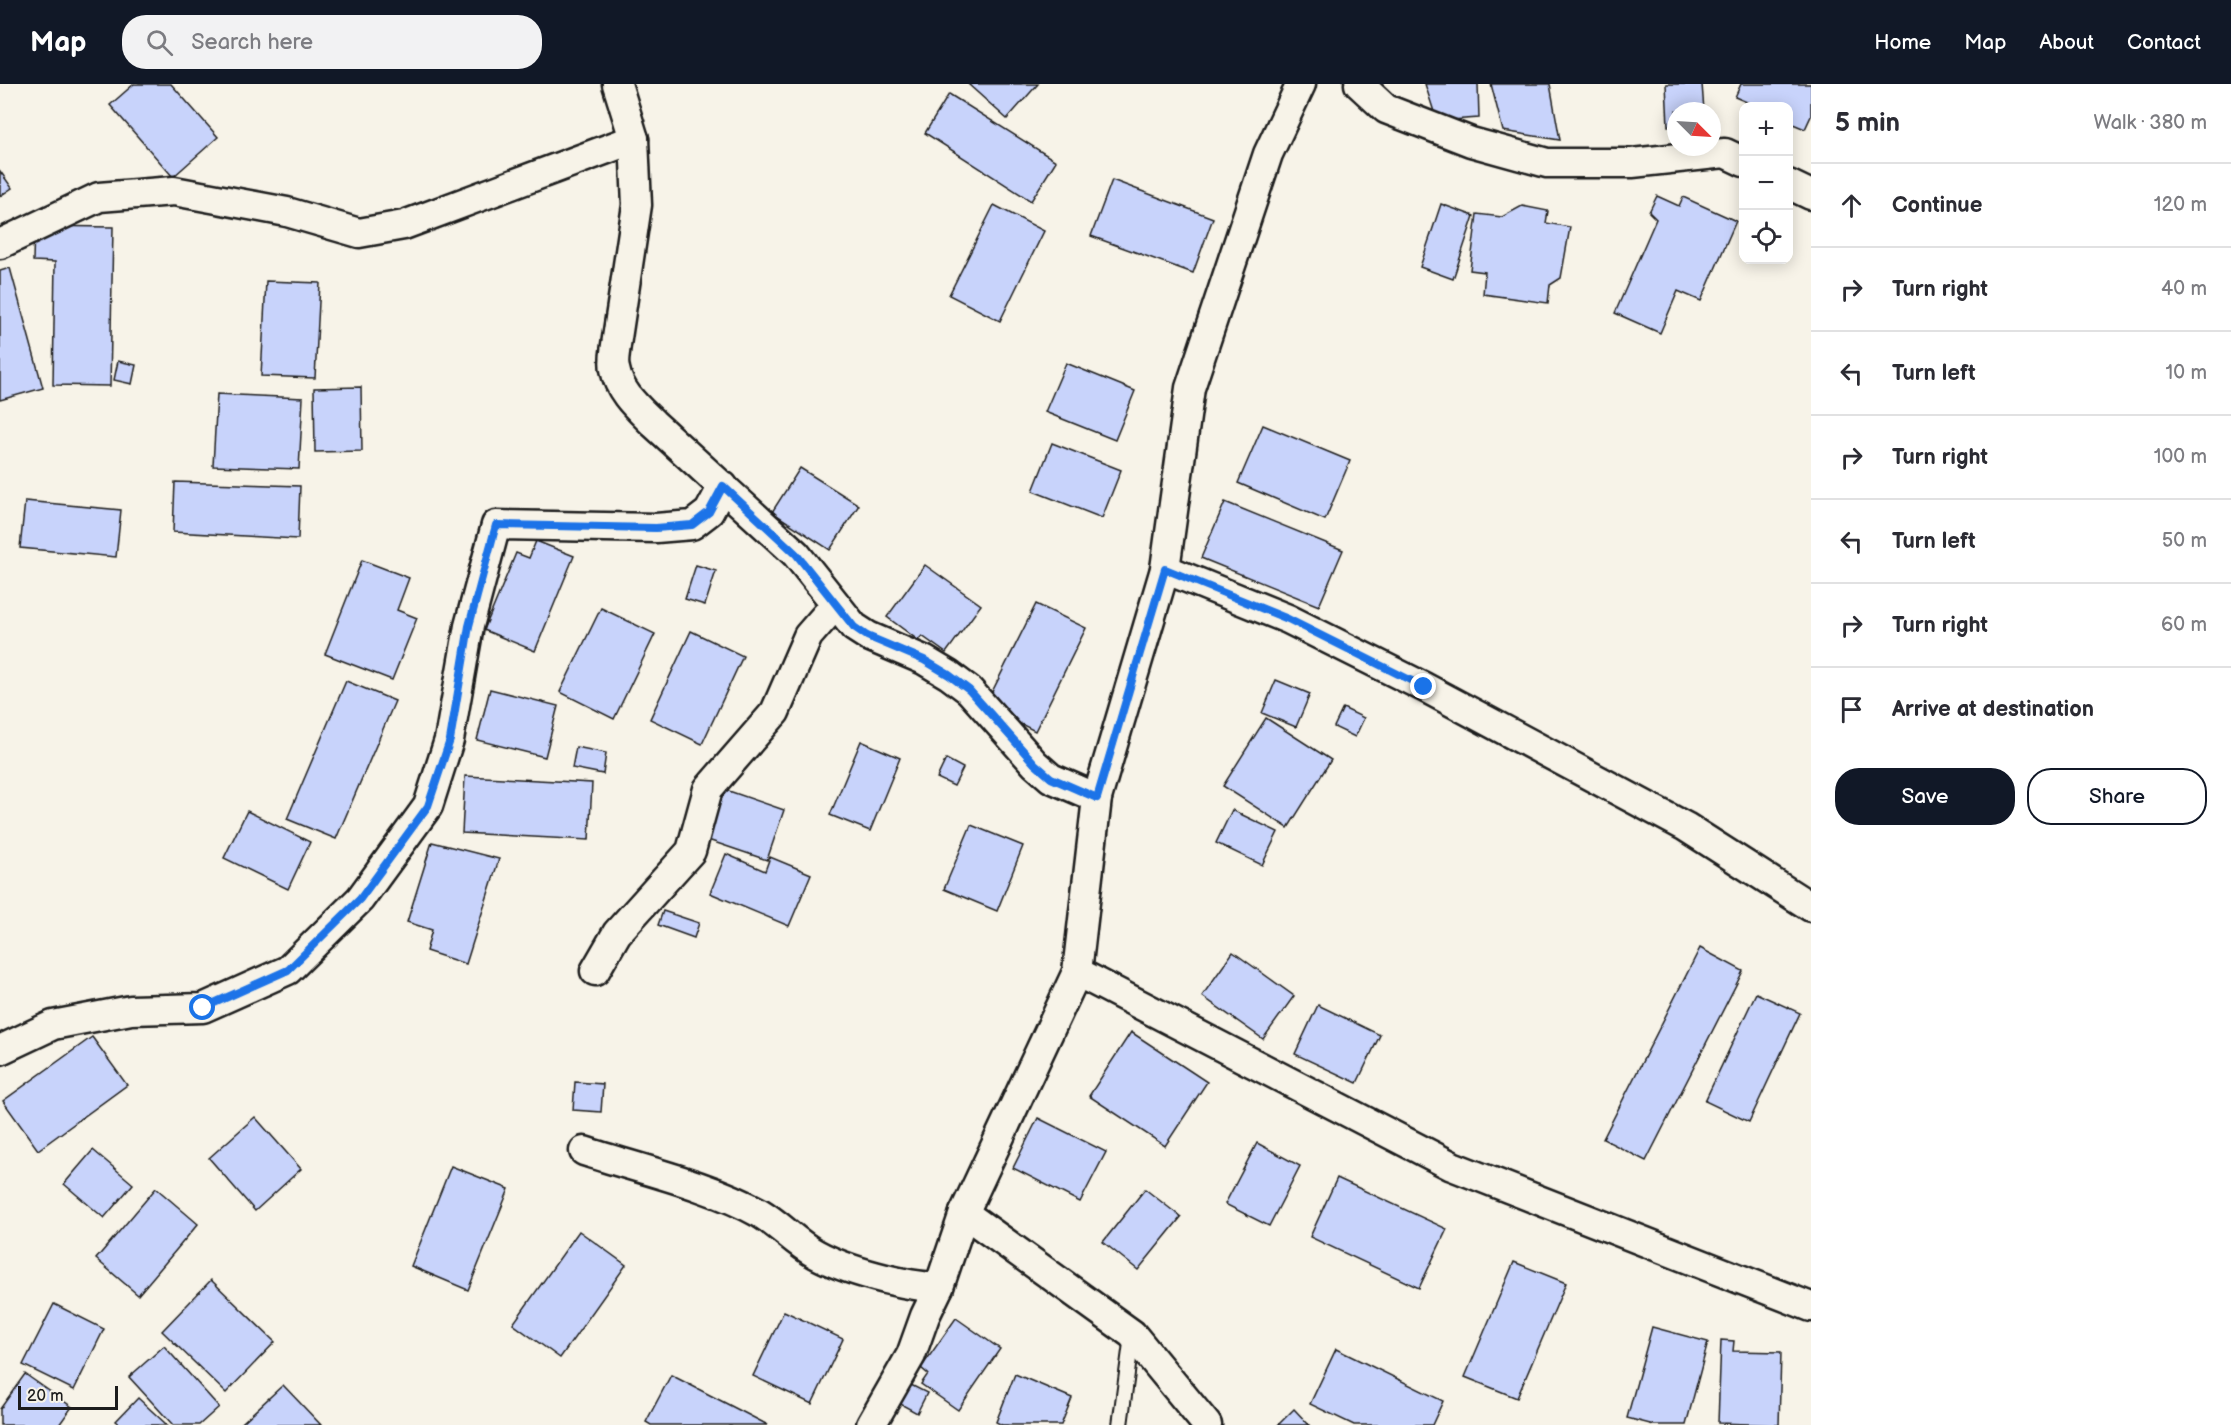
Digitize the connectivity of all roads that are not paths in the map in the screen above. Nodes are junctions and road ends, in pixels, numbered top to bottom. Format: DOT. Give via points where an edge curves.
graph roads {
  1 [pos="617,84"];
  2 [pos="1301,84"];
  3 [pos="1359,84"];
  4 [pos="634,139"];
  5 [pos="1739,160"];
  6 [pos="1793,186"];
  7 [pos="1811,195"];
  8 [pos="0,244"];
  9 [pos="723,486"];
  10 [pos="1165,569"];
  11 [pos="835,604"];
  12 [pos="1097,798"];
  13 [pos="1811,907"];
  14 [pos="595,970"];
  15 [pos="1077,972"];
  16 [pos="0,1050"];
  17 [pos="584,1151"];
  18 [pos="964,1213"];
  19 [pos="939,1287"];
  20 [pos="1811,1307"];
  21 [pos="1132,1334"];
  22 [pos="871,1425"];
  23 [pos="1120,1425"];
  24 [pos="1206,1425"];
  1 -- 4 [label="street"];
  2 -- 10 [label="street" via="1268,154 1190,388"];
  3 -- 5 [label="street" via="1386,109 1470,142 1547,163 1632,163 1725,153"];
  4 -- 8 [label="street" via="404,225 359,233 287,212 174,191 99,197"];
  4 -- 9 [label="street" via="637,205 614,368 633,403"];
  6 -- 7 [label="street"];
  9 -- 11 [label="street" via="796,554"];
  9 -- 16 [label="street" via="709,512 692,525 496,525 469,626 450,740 428,806 360,899 288,970 203,1008 131,1010 53,1025"];
  10 -- 12 [label="street"];
  10 -- 13 [label="street" via="1288,619 1424,687 1686,827"];
  11 -- 12 [label="street" via="867,636 924,660 969,690 1051,778"];
  11 -- 14 [label="street" via="808,636 775,712 708,789 691,851 617,933"];
  12 -- 15 [label="street"];
  15 -- 18 [label="street"];
  15 -- 20 [label="street" via="1452,1166"];
  17 -- 19 [label="street" via="717,1194 761,1214 816,1254 870,1275"];
  18 -- 19 [label="street"];
  18 -- 21 [label="street"];
  19 -- 22 [label="street" via="911,1355"];
  21 -- 23 [label="lane"];
  21 -- 24 [label="street"];
}
